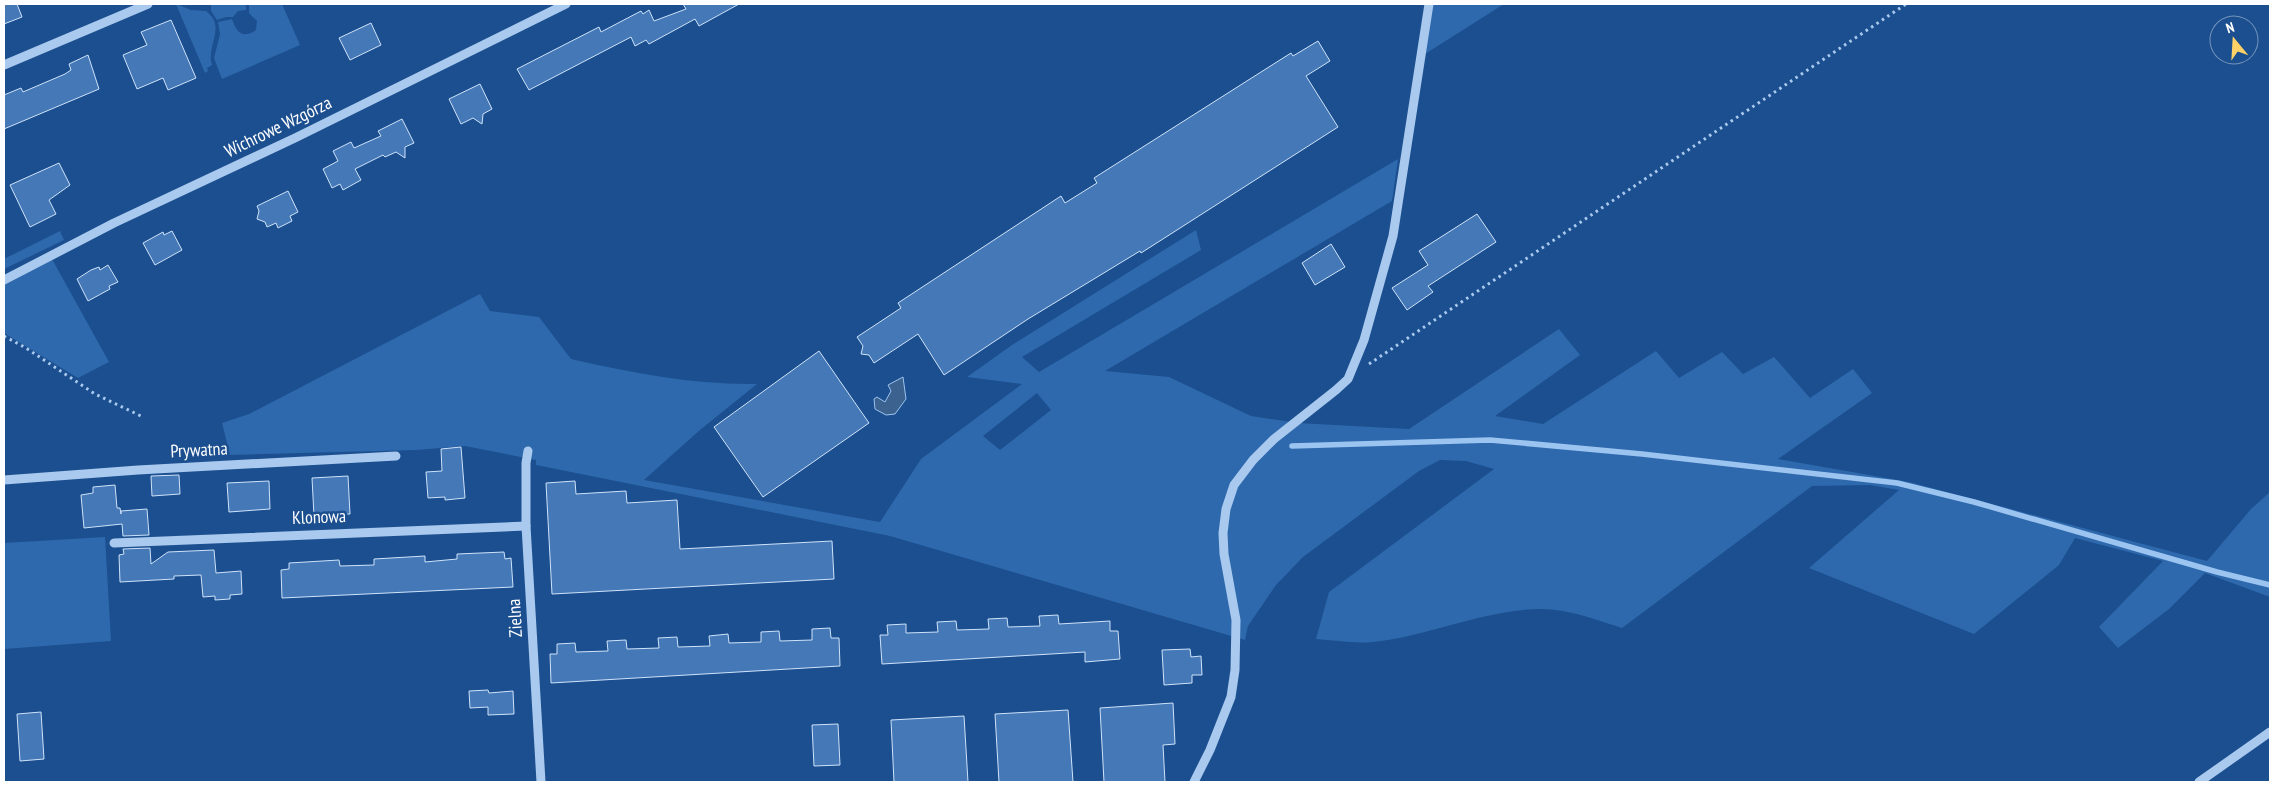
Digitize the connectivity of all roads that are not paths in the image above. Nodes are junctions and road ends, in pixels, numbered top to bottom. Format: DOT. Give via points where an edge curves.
graph roads {
  1 [pos="148,4"];
  2 [pos="566,4"];
  3 [pos="1429,4"];
  4 [pos="4,65"];
  5 [pos="4,280"];
  6 [pos="528,451"];
  7 [pos="396,456"];
  8 [pos="4,480"];
  9 [pos="526,526"];
  10 [pos="114,543"];
  11 [pos="2270,732"];
  12 [pos="541,782"];
  13 [pos="1194,782"];
  14 [pos="2199,782"];
  1 -- 4 [label="street"];
  2 -- 5 [label="street, Wichrowe Wzgórza" via="114,223"];
  3 -- 13 [label="street" via="1393,236 1364,340 1348,379 1253,460 1234,485 1226,509 1224,554 1236,620 1232,696"];
  6 -- 9 [label="street, Zielna"];
  7 -- 8 [label="street, Prywatna"];
  9 -- 10 [label="street, Klonowa"];
  9 -- 12 [label="street, Zielna"];
  11 -- 14 [label="street"];
}
